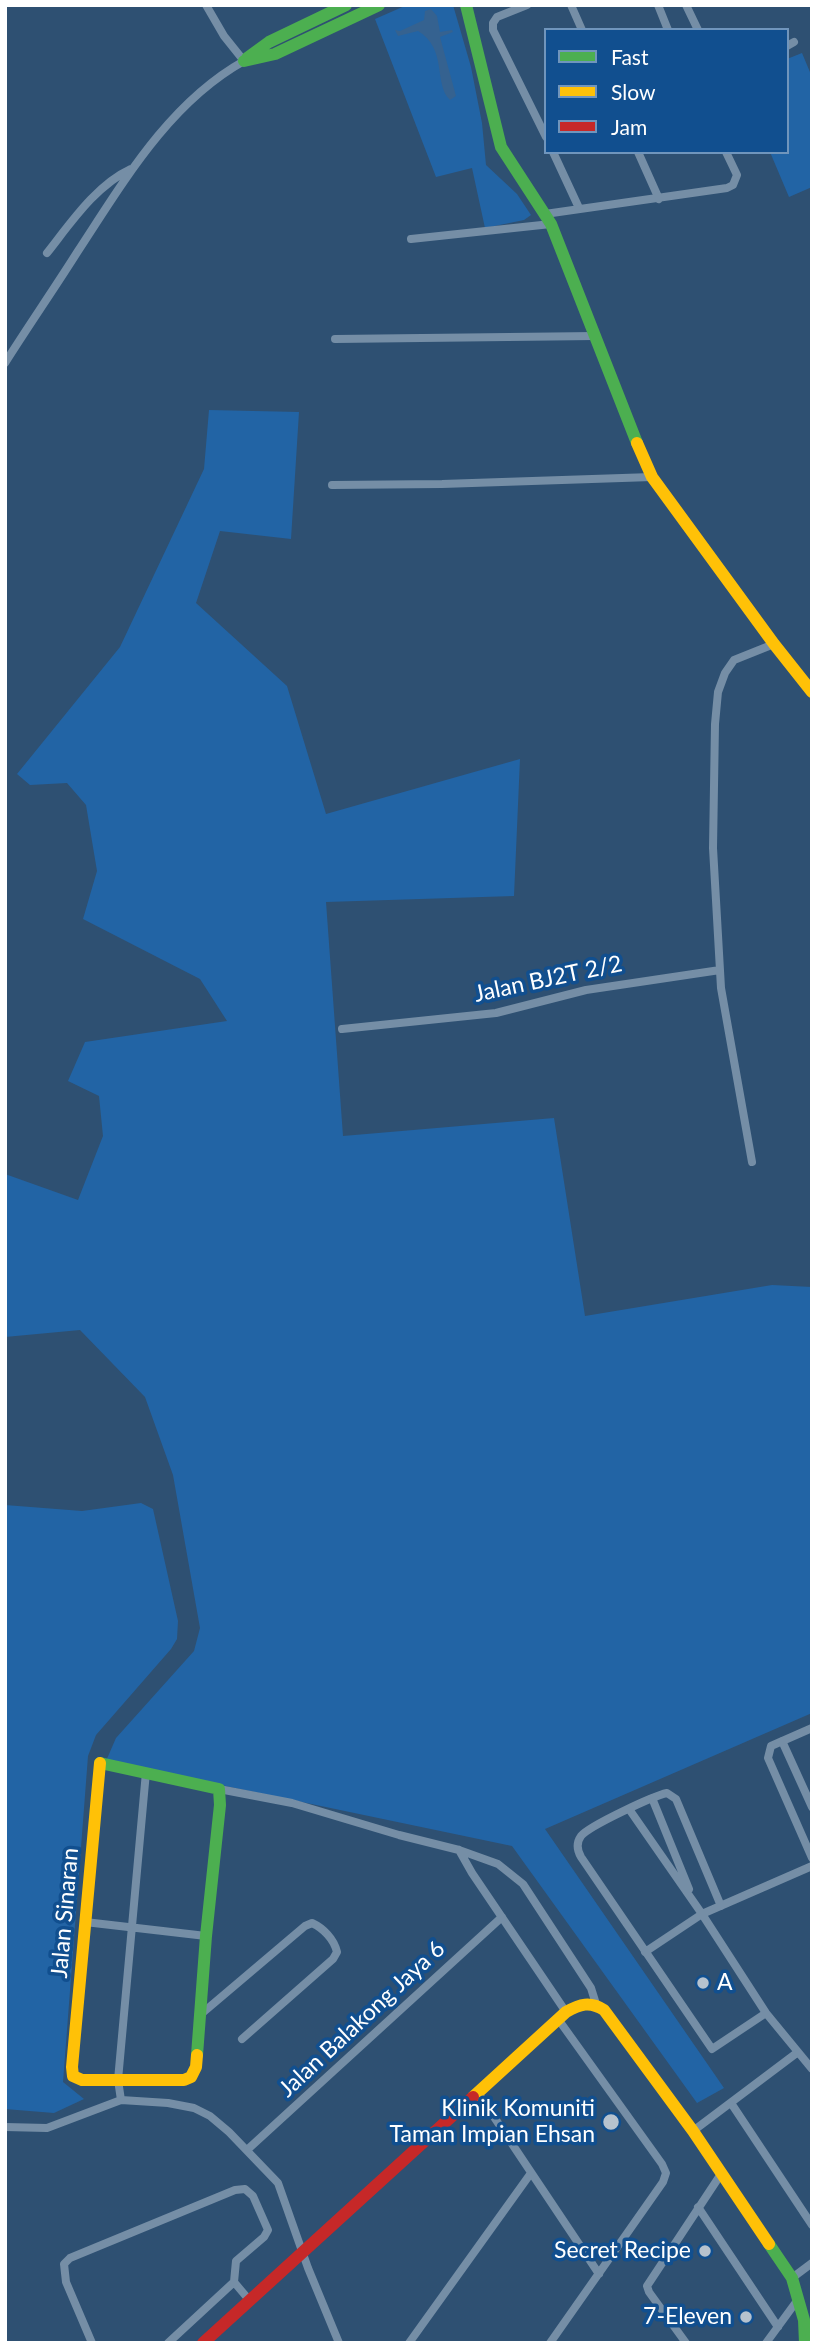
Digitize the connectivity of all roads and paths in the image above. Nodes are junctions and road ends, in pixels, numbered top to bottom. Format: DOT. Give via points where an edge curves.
graph roads {
  1 [pos="206,5"];
  2 [pos="346,5"];
  3 [pos="379,5"];
  4 [pos="466,5"];
  5 [pos="527,5"];
  6 [pos="571,5"];
  7 [pos="657,5"];
  8 [pos="686,5"];
  9 [pos="581,28"];
  10 [pos="667,28"];
  11 [pos="697,28"];
  12 [pos="244,61"];
  13 [pos="544,133"];
  14 [pos="554,154"];
  15 [pos="639,154"];
  16 [pos="727,154"];
  17 [pos="131,169"];
  18 [pos="659,198"];
  19 [pos="579,208"];
  20 [pos="548,219"];
  21 [pos="411,239"];
  22 [pos="47,253"];
  23 [pos="595,336"];
  24 [pos="335,339"];
  25 [pos="5,362"];
  26 [pos="652,477"];
  27 [pos="332,485"];
  28 [pos="774,645"];
  29 [pos="812,692"];
  30 [pos="720,970"];
  31 [pos="342,1029"];
  32 [pos="752,1162"];
  33 [pos="812,1728"];
  34 [pos="782,1741"];
  35 [pos="146,1772"];
  36 [pos="219,1788"];
  37 [pos="652,1798"];
  38 [pos="812,1807"];
  39 [pos="629,1809"];
  40 [pos="459,1850"];
  41 [pos="812,1858"];
  42 [pos="812,1866"];
  43 [pos="694,1903"];
  44 [pos="720,1906"];
  45 [pos="702,1914"];
  46 [pos="502,1917"];
  47 [pos="85,1922"];
  48 [pos="133,1928"];
  49 [pos="206,1936"];
  50 [pos="645,1952"];
  51 [pos="596,2004"];
  52 [pos="766,2013"];
  53 [pos="201,2015"];
  54 [pos="562,2016"];
  55 [pos="242,2039"];
  56 [pos="798,2052"];
  57 [pos="812,2069"];
  58 [pos="118,2080"];
  59 [pos="478,2094"];
  60 [pos="121,2100"];
  61 [pos="731,2103"];
  62 [pos="5,2127"];
  63 [pos="693,2132"];
  64 [pos="247,2150"];
  65 [pos="531,2173"];
  66 [pos="721,2174"];
  67 [pos="698,2207"];
  68 [pos="812,2225"];
  69 [pos="303,2254"];
  70 [pos="812,2263"];
  71 [pos="600,2274"];
  72 [pos="792,2278"];
  73 [pos="234,2282"];
  74 [pos="799,2298"];
  75 [pos="250,2301"];
  76 [pos="778,2327"];
  77 [pos="92,2343"];
  78 [pos="167,2343"];
  79 [pos="203,2343"];
  80 [pos="339,2343"];
  81 [pos="409,2343"];
  82 [pos="550,2343"];
  83 [pos="686,2343"];
  84 [pos="766,2343"];
  85 [pos="805,2343"];
  1 -- 12 [label="street"];
  2 -- 12 [label="street" via="269,43"];
  3 -- 12 [label="street" via="275,54"];
  4 -- 20 [label="street" via="501,147"];
  5 -- 13 [label="street" via="498,17 493,30"];
  6 -- 9 [label="street"];
  7 -- 10 [label="street"];
  8 -- 11 [label="street"];
  12 -- 17 [label="street" via="221,73 190,100"];
  14 -- 19 [label="street"];
  15 -- 18 [label="street"];
  16 -- 18 [label="street" via="737,175 733,185"];
  17 -- 22 [label="street" via="96,195"];
  17 -- 25 [label="street"];
  18 -- 19 [label="street"];
  19 -- 20 [label="street"];
  20 -- 21 [label="street"];
  20 -- 23 [label="street"];
  23 -- 24 [label="street"];
  23 -- 26 [label="street"];
  26 -- 27 [label="street"];
  26 -- 28 [label="street"];
  28 -- 29 [label="street"];
  28 -- 30 [label="street" via="734,660 718,692 713,813"];
  30 -- 31 [label="street, Jalan BJ2T 2/2" via="586,990 496,1013"];
  30 -- 32 [label="street"];
  33 -- 34 [label="street"];
  34 -- 38 [label="street"];
  34 -- 41 [label="street" via="771,1746 768,1758"];
  35 -- 36 [label="street"];
  35 -- 47 [label="street, Jalan Sinaran" via="100,1763"];
  35 -- 48 [label="street"];
  36 -- 40 [label="street" via="292,1803"];
  36 -- 49 [label="street"];
  37 -- 39 [label="street"];
  37 -- 43 [label="street"];
  37 -- 44 [label="street" via="667,1793 676,1799"];
  39 -- 43 [label="street"];
  39 -- 50 [label="street" via="584,1833 577,1849"];
  40 -- 46 [label="street"];
  40 -- 51 [label="street" via="498,1864 523,1884 592,1989"];
  42 -- 44 [label="street"];
  43 -- 45 [label="street"];
  44 -- 45 [label="street"];
  45 -- 50 [label="street"];
  45 -- 52 [label="street"];
  46 -- 54 [label="street"];
  46 -- 64 [label="street, Jalan Balakong Jaya 6"];
  47 -- 48 [label="street"];
  47 -- 58 [label="street, Jalan Sinaran" via="73,2076"];
  48 -- 49 [label="street"];
  48 -- 58 [label="street"];
  49 -- 53 [label="street"];
  50 -- 52 [label="street" via="712,2049"];
  51 -- 54 [label="street" via="584,2003"];
  51 -- 63 [label="street"];
  52 -- 56 [label="street"];
  53 -- 55 [label="street" via="304,1926 320,1926 338,1952"];
  53 -- 58 [label="street" via="191,2077"];
  54 -- 59 [label="street"];
  54 -- 71 [label="street" via="666,2173"];
  56 -- 57 [label="street"];
  56 -- 61 [label="street"];
  58 -- 60 [label="street"];
  59 -- 65 [label="street"];
  59 -- 69 [label="street"];
  60 -- 62 [label="street" via="47,2128"];
  60 -- 64 [label="street" via="194,2108 210,2116"];
  61 -- 63 [label="street"];
  61 -- 68 [label="street"];
  63 -- 66 [label="street"];
  64 -- 69 [label="street" via="278,2183"];
  65 -- 71 [label="street"];
  65 -- 81 [label="street"];
  66 -- 67 [label="street"];
  66 -- 72 [label="street"];
  67 -- 76 [label="street"];
  67 -- 83 [label="street" via="647,2286"];
  69 -- 75 [label="street"];
  69 -- 80 [label="street"];
  70 -- 72 [label="street"];
  71 -- 82 [label="street"];
  72 -- 74 [label="street"];
  73 -- 75 [label="street"];
  73 -- 77 [label="street" via="236,2261 268,2230 253,2196 245,2189 95,2247 64,2264 66,2282"];
  73 -- 78 [label="street"];
  74 -- 76 [label="street"];
  74 -- 85 [label="street"];
  75 -- 79 [label="street"];
  76 -- 84 [label="street"];
}
